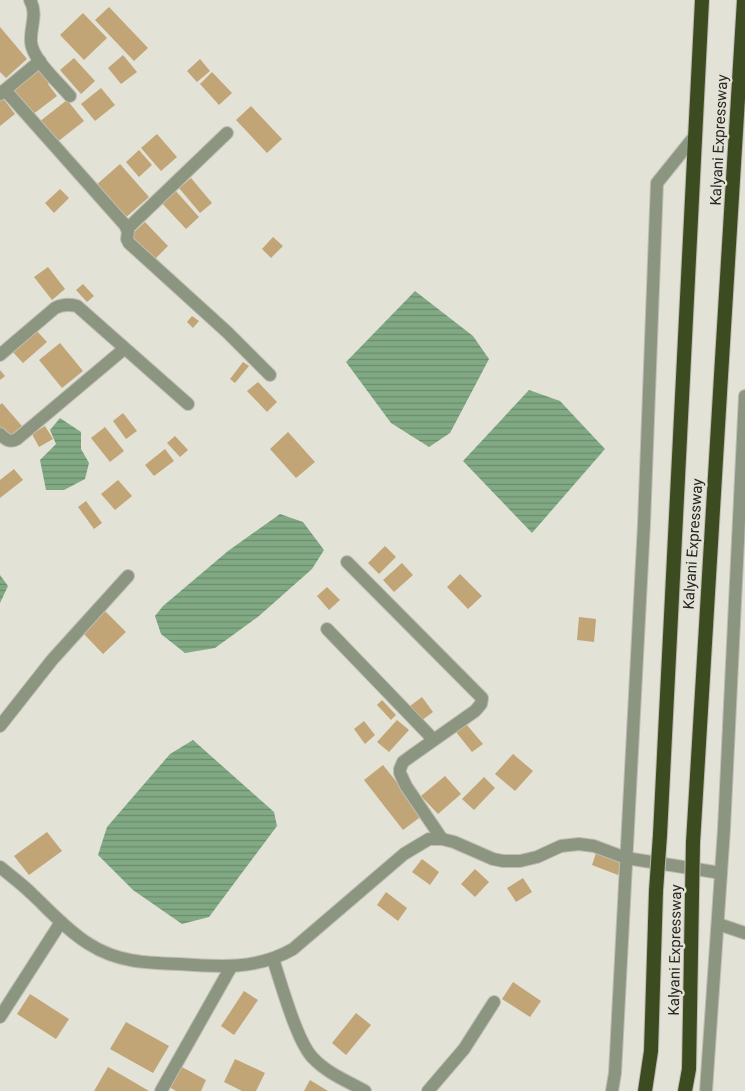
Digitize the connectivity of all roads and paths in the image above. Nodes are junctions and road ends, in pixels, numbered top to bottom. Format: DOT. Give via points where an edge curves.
graph roads {
  1 [pos="30,0"];
  2 [pos="702,0"];
  3 [pos="744,0"];
  4 [pos="40,61"];
  5 [pos="3,92"];
  6 [pos="70,96"];
  7 [pos="227,133"];
  8 [pos="694,138"];
  9 [pos="740,148"];
  10 [pos="127,229"];
  11 [pos="124,349"];
  12 [pos="0,354"];
  13 [pos="270,375"];
  14 [pos="745,396"];
  15 [pos="188,404"];
  16 [pos="0,434"];
  17 [pos="347,562"];
  18 [pos="128,576"];
  19 [pos="327,629"];
  20 [pos="0,726"];
  21 [pos="433,739"];
  22 [pos="442,839"];
  23 [pos="626,858"];
  24 [pos="0,867"];
  25 [pos="721,873"];
  26 [pos="60,922"];
  27 [pos="718,924"];
  28 [pos="745,934"];
  29 [pos="273,959"];
  30 [pos="231,967"];
  31 [pos="494,1002"];
  32 [pos="0,1017"];
  33 [pos="161,1091"];
  34 [pos="364,1091"];
  35 [pos="428,1091"];
  36 [pos="612,1091"];
  37 [pos="645,1091"];
  38 [pos="685,1091"];
  39 [pos="706,1091"];
  1 -- 4 [label="street" via="34,12 31,44"];
  2 -- 8 [label="highway, Kalyani Expressway"];
  3 -- 9 [label="highway, Kalyani Expressway"];
  4 -- 5 [label="street"];
  4 -- 6 [label="street"];
  5 -- 10 [label="street"];
  7 -- 10 [label="street"];
  8 -- 23 [label="street" via="657,183 644,524"];
  8 -- 37 [label="highway, Kalyani Expressway, bridge" via="656,891 651,1051"];
  9 -- 38 [label="highway, Kalyani Expressway, bridge" via="705,613 693,843 689,1069"];
  10 -- 13 [label="street" via="129,242"];
  11 -- 12 [label="street" via="77,306 69,304 55,308"];
  11 -- 15 [label="street"];
  11 -- 16 [label="street" via="17,439 8,441"];
  14 -- 25 [label="street"];
  17 -- 21 [label="street" via="482,698 475,711"];
  18 -- 20 [label="street" via="52,660"];
  19 -- 21 [label="street"];
  21 -- 22 [label="street" via="403,762 400,774"];
  22 -- 23 [label="street" via="503,861 520,861 561,846 579,844"];
  22 -- 29 [label="street" via="425,840 404,854 318,929 293,949"];
  23 -- 25 [label="street"];
  23 -- 36 [label="street" via="616,1073"];
  24 -- 26 [label="street"];
  25 -- 27 [label="street"];
  26 -- 30 [label="street" via="89,944 123,960"];
  26 -- 32 [label="street"];
  27 -- 28 [label="street"];
  27 -- 39 [label="street"];
  29 -- 30 [label="street"];
  29 -- 34 [label="street" via="299,1033 312,1058"];
  30 -- 33 [label="street"];
  31 -- 35 [label="street" via="464,1049"];
}
